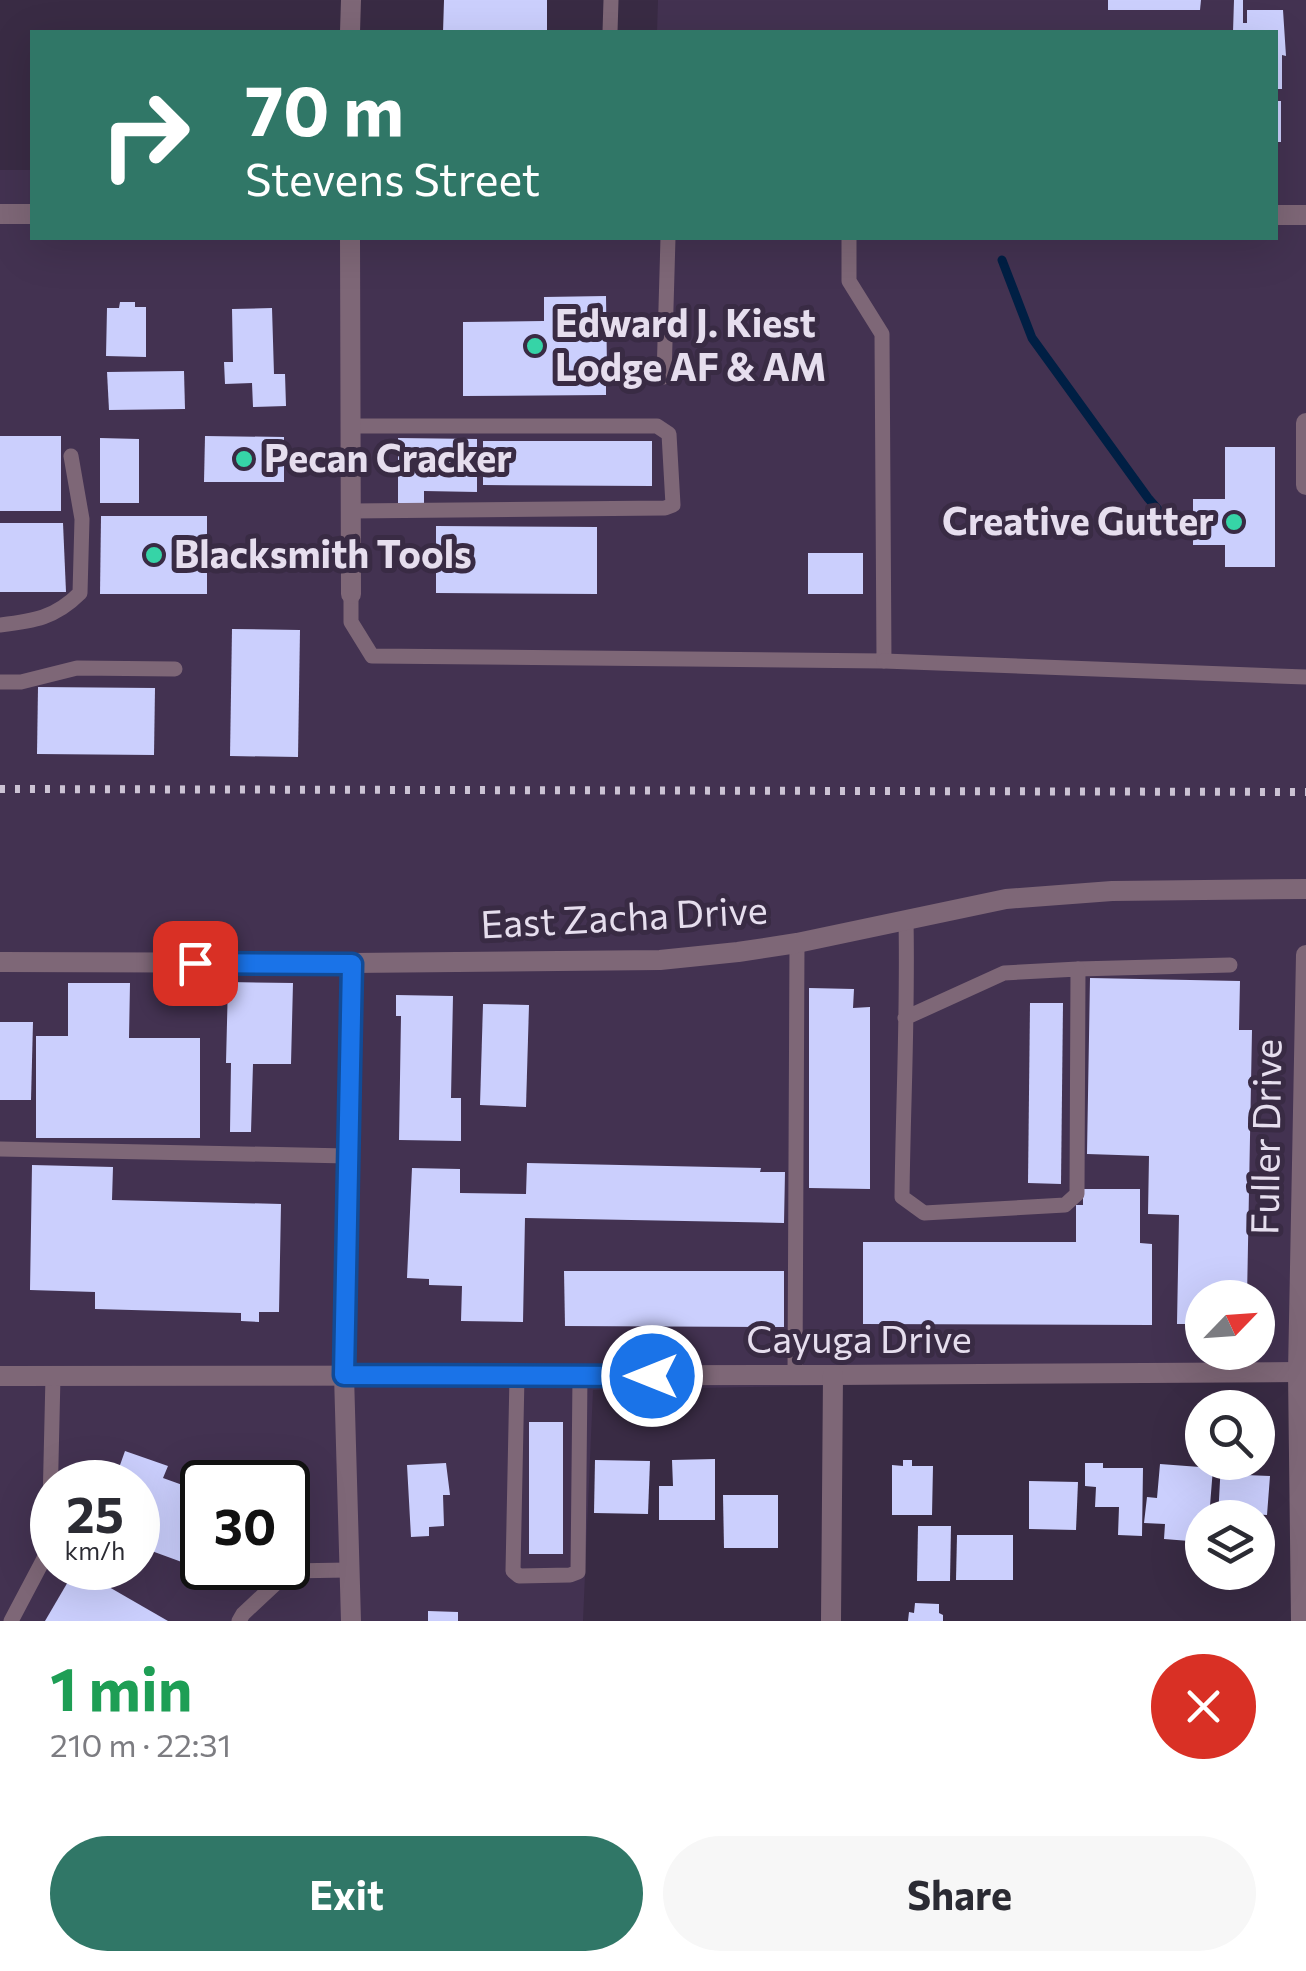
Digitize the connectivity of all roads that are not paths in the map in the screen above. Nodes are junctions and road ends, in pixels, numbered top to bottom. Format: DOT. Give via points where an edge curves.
graph roads {
  1 [pos="350,0"];
  2 [pos="610,0"];
  3 [pos="350,30"];
  4 [pos="610,30"];
  5 [pos="0,214"];
  6 [pos="30,214"];
  7 [pos="1278,215"];
  8 [pos="1306,215"];
  9 [pos="350,240"];
  10 [pos="668,240"];
  11 [pos="849,240"];
  12 [pos="664,377"];
  13 [pos="1306,423"];
  14 [pos="350,426"];
  15 [pos="71,456"];
  16 [pos="1306,485"];
  17 [pos="350,511"];
  18 [pos="351,594"];
  19 [pos="0,625"];
  20 [pos="884,661"];
  21 [pos="175,669"];
  22 [pos="1306,676"];
  23 [pos="0,682"];
  24 [pos="1306,889"];
  25 [pos="906,921"];
  26 [pos="797,943"];
  27 [pos="1306,954"];
  28 [pos="0,962"];
  29 [pos="352,964"];
  30 [pos="1230,965"];
  31 [pos="1078,969"];
  32 [pos="905,1018"];
  33 [pos="0,1149"];
  34 [pos="348,1156"];
  35 [pos="344,1375"];
  36 [pos="0,1376"];
  37 [pos="53,1376"];
  38 [pos="517,1376"];
  39 [pos="580,1376"];
  40 [pos="795,1376"];
  41 [pos="833,1376"];
  42 [pos="1301,1386"];
  43 [pos="348,1570"];
  44 [pos="10,1621"];
  45 [pos="239,1621"];
  46 [pos="351,1621"];
  47 [pos="831,1621"];
  48 [pos="1301,1621"];
  1 -- 3 [label="street"];
  2 -- 4 [label="lane"];
  5 -- 6 [label="street"];
  7 -- 8 [label="street"];
  9 -- 14 [label="street"];
  10 -- 12 [label="lane"];
  11 -- 20 [label="lane" via="849,281 882,334"];
  13 -- 16 [label="street"];
  14 -- 17 [label="street"];
  14 -- 17 [label="lane" via="656,426 669,434 673,504"];
  15 -- 19 [label="lane" via="82,519 80,593 40,620"];
  17 -- 18 [label="street"];
  18 -- 20 [label="lane" via="351,622 372,656"];
  20 -- 22 [label="lane"];
  21 -- 23 [label="lane" via="78,668"];
  24 -- 25 [label="street, East Zacha Drive" via="1006,899"];
  25 -- 26 [label="street, East Zacha Drive"];
  25 -- 32 [label="lane"];
  26 -- 29 [label="street, East Zacha Drive" via="660,960"];
  26 -- 40 [label="lane"];
  27 -- 42 [label="street, Fuller Drive"];
  28 -- 29 [label="street, East Zacha Drive"];
  29 -- 34 [label="street"];
  30 -- 31 [label="lane"];
  31 -- 32 [label="lane" via="1004,973"];
  31 -- 32 [label="lane" via="1077,1194 1065,1205 924,1213 902,1197"];
  33 -- 34 [label="lane"];
  34 -- 35 [label="street"];
  35 -- 37 [label="street, Cayuga Drive"];
  35 -- 38 [label="street, Cayuga Drive"];
  35 -- 43 [label="street"];
  36 -- 37 [label="street, Cayuga Drive"];
  37 -- 44 [label="lane" via="49,1550"];
  38 -- 39 [label="street, Cayuga Drive"];
  38 -- 39 [label="lane" via="513,1571 519,1576 578,1572"];
  39 -- 40 [label="street, Cayuga Drive"];
  40 -- 41 [label="street, Cayuga Drive"];
  41 -- 42 [label="street, Cayuga Drive"];
  41 -- 47 [label="street"];
  42 -- 48 [label="street, Fuller Drive"];
  43 -- 45 [label="lane" via="289,1571"];
  43 -- 46 [label="street"];
}
